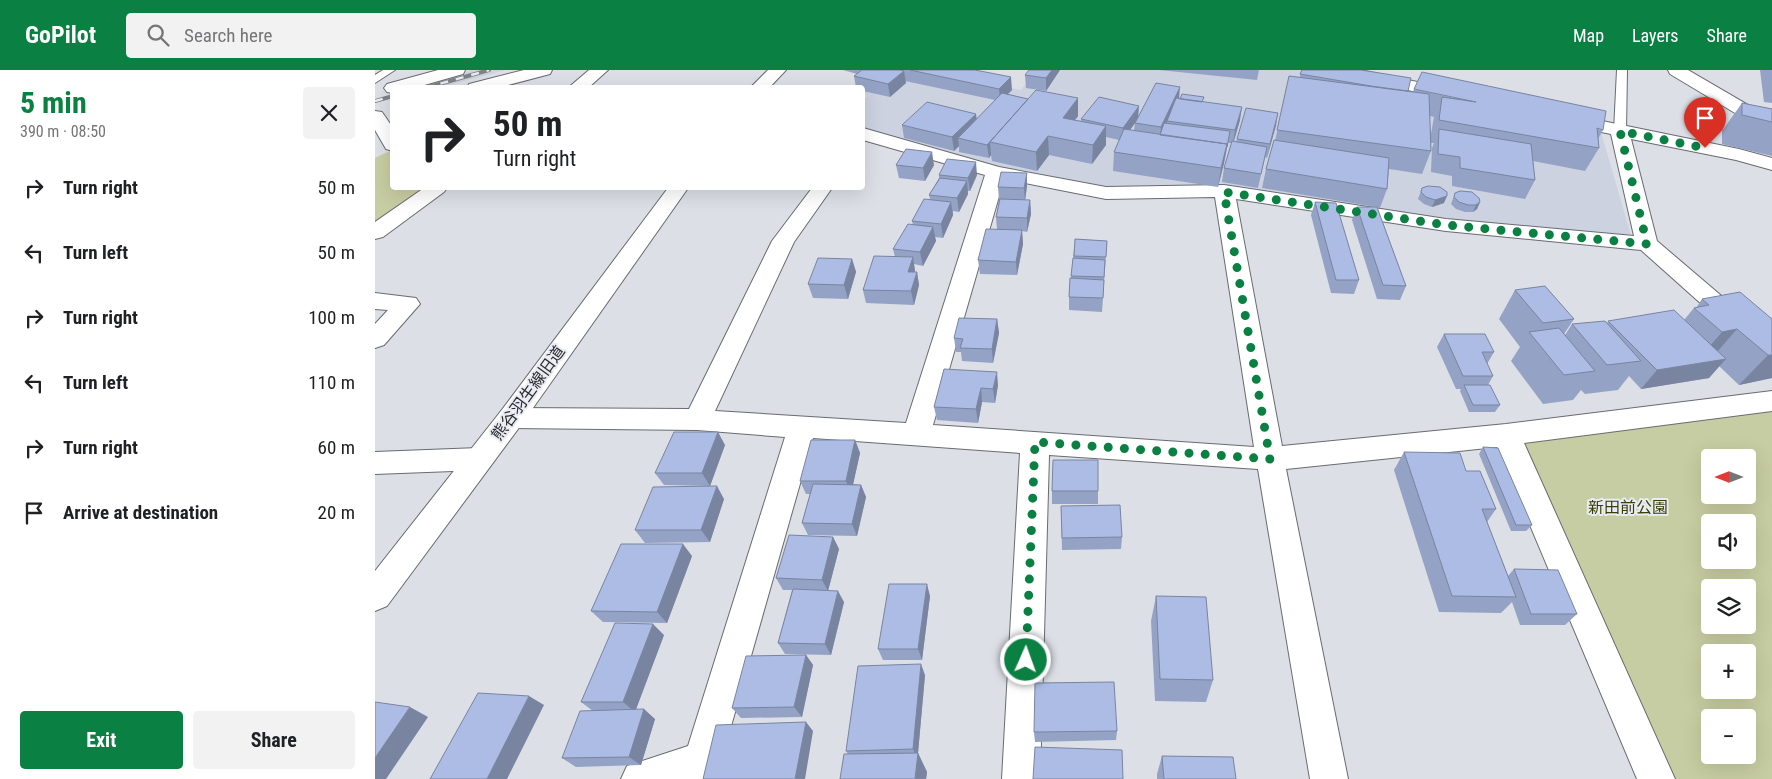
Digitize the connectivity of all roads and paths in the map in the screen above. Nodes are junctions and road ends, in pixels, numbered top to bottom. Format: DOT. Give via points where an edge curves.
graph roads {
  1 [pos="390,70"];
  2 [pos="457,70"];
  3 [pos="544,70"];
  4 [pos="599,70"];
  5 [pos="778,70"];
  6 [pos="1335,70"];
  7 [pos="1622,70"];
  8 [pos="1676,70"];
  9 [pos="1361,72"];
  10 [pos="375,80"];
  11 [pos="404,85"];
  12 [pos="486,85"];
  13 [pos="580,85"];
  14 [pos="761,85"];
  15 [pos="390,89"];
  16 [pos="375,92"];
  17 [pos="1466,98"];
  18 [pos="381,115"];
  19 [pos="1553,116"];
  20 [pos="1772,127"];
  21 [pos="1620,131"];
  22 [pos="865,135"];
  23 [pos="390,138"];
  24 [pos="390,146"];
  25 [pos="375,154"];
  26 [pos="1772,164"];
  27 [pos="996,172"];
  28 [pos="434,190"];
  29 [pos="677,190"];
  30 [pos="821,190"];
  31 [pos="1224,192"];
  32 [pos="375,232"];
  33 [pos="1647,244"];
  34 [pos="375,301"];
  35 [pos="375,339"];
  36 [pos="1772,353"];
  37 [pos="1772,401"];
  38 [pos="511,418"];
  39 [pos="697,420"];
  40 [pos="802,427"];
  41 [pos="917,434"];
  42 [pos="1506,435"];
  43 [pos="1035,442"];
  44 [pos="479,459"];
  45 [pos="1270,459"];
  46 [pos="375,463"];
  47 [pos="377,592"];
  48 [pos="699,770"];
  49 [pos="640,779"];
  50 [pos="1021,779"];
  51 [pos="1329,779"];
  52 [pos="1656,779"];
  1 -- 10 [label="lane"];
  2 -- 11 [label="street"];
  3 -- 12 [label="street"];
  4 -- 13 [label="street"];
  5 -- 14 [label="street"];
  6 -- 9 [label="street"];
  7 -- 21 [label="lane"];
  8 -- 20 [label="street"];
  9 -- 17 [label="street"];
  15 -- 16 [label="street"];
  18 -- 23 [label="street"];
  19 -- 21 [label="street"];
  21 -- 26 [label="street"];
  21 -- 33 [label="street"];
  22 -- 27 [label="street"];
  24 -- 25 [label="street"];
  27 -- 31 [label="street" via="1106,193"];
  27 -- 41 [label="street"];
  28 -- 32 [label="street"];
  29 -- 38 [label="street, 熊谷羽生線旧道"];
  30 -- 39 [label="street" via="783,241"];
  31 -- 33 [label="street" via="1446,225"];
  31 -- 45 [label="street"];
  33 -- 36 [label="street"];
  34 -- 35 [label="street" via="408,304"];
  37 -- 42 [label="street"];
  38 -- 39 [label="street"];
  38 -- 44 [label="street, 熊谷羽生線旧道"];
  39 -- 40 [label="street"];
  40 -- 41 [label="street"];
  40 -- 48 [label="street"];
  41 -- 43 [label="street"];
  42 -- 45 [label="street"];
  42 -- 52 [label="street"];
  43 -- 45 [label="street"];
  43 -- 50 [label="street"];
  44 -- 46 [label="street"];
  44 -- 47 [label="street, 熊谷羽生線旧道"];
  45 -- 51 [label="street"];
  48 -- 49 [label="street"];
}
